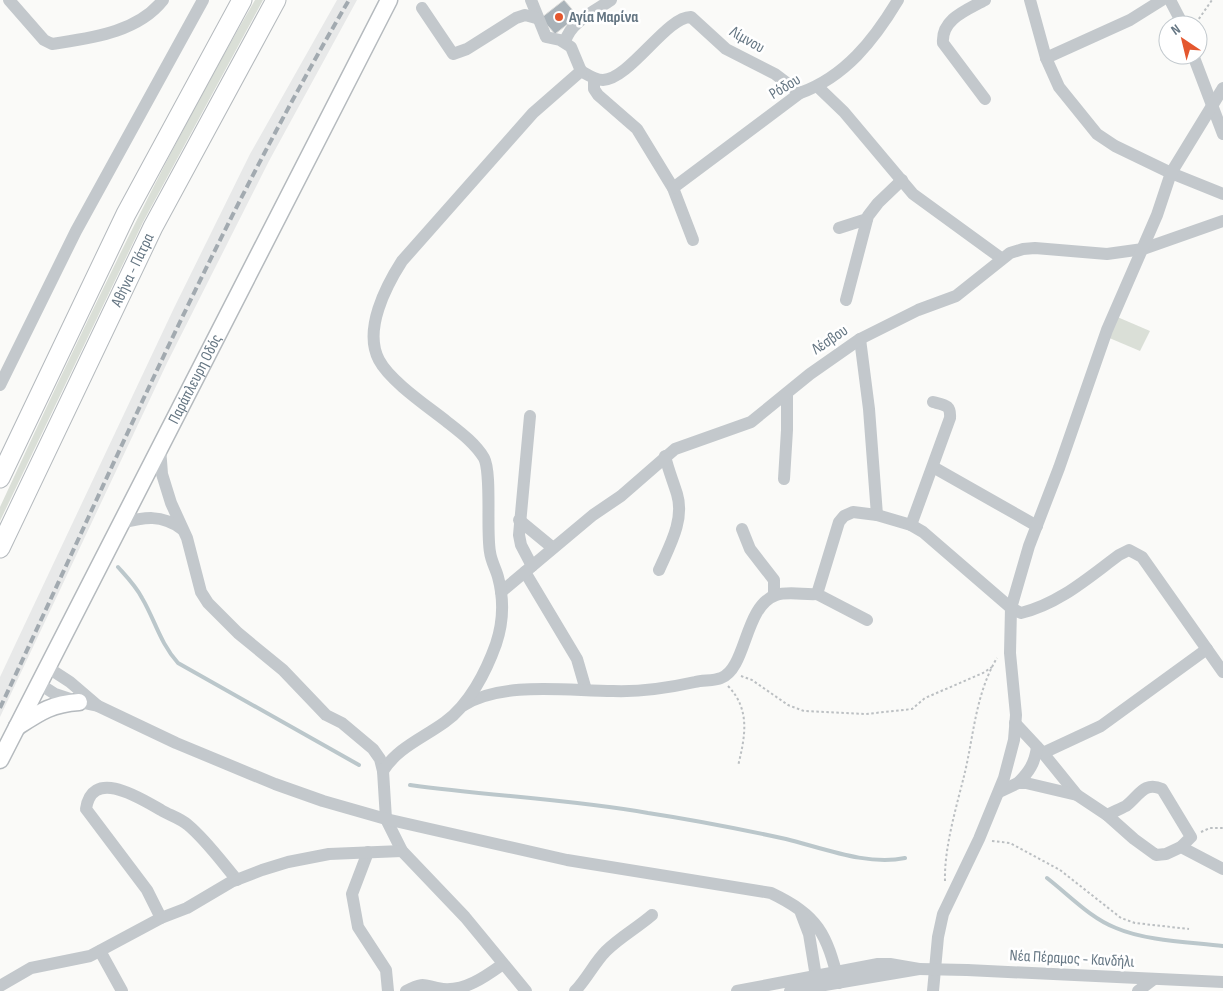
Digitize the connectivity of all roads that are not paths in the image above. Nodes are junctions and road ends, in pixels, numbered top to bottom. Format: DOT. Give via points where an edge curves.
graph roads {
  1 [pos="8,0"];
  2 [pos="163,0"];
  3 [pos="203,0"];
  4 [pos="242,0"];
  5 [pos="276,0"];
  6 [pos="389,0"];
  7 [pos="531,0"];
  8 [pos="611,0"];
  9 [pos="898,0"];
  10 [pos="985,0"];
  11 [pos="1030,0"];
  12 [pos="1162,0"];
  13 [pos="1170,0"];
  14 [pos="422,8"];
  15 [pos="1178,15"];
  16 [pos="536,18"];
  17 [pos="565,42"];
  18 [pos="1046,58"];
  19 [pos="1198,65"];
  20 [pos="582,71"];
  21 [pos="594,79"];
  22 [pos="818,87"];
  23 [pos="1223,88"];
  24 [pos="800,94"];
  25 [pos="984,99"];
  26 [pos="1212,105"];
  27 [pos="1223,134"];
  28 [pos="1171,173"];
  29 [pos="902,180"];
  30 [pos="673,188"];
  31 [pos="1223,194"];
  32 [pos="867,220"];
  33 [pos="1223,221"];
  34 [pos="839,228"];
  35 [pos="693,240"];
  36 [pos="1143,249"];
  37 [pos="1001,258"];
  38 [pos="846,300"];
  39 [pos="860,339"];
  40 [pos="0,384"];
  41 [pos="787,394"];
  42 [pos="933,402"];
  43 [pos="530,416"];
  44 [pos="160,448"];
  45 [pos="665,456"];
  46 [pos="933,467"];
  47 [pos="0,478"];
  48 [pos="784,479"];
  49 [pos="877,514"];
  50 [pos="519,520"];
  51 [pos="121,524"];
  52 [pos="911,525"];
  53 [pos="1037,526"];
  54 [pos="182,529"];
  55 [pos="742,529"];
  56 [pos="0,548"];
  57 [pos="553,548"];
  58 [pos="529,569"];
  59 [pos="659,570"];
  60 [pos="501,592"];
  61 [pos="818,594"];
  62 [pos="774,595"];
  63 [pos="1011,608"];
  64 [pos="867,620"];
  65 [pos="1206,649"];
  66 [pos="47,667"];
  67 [pos="1223,672"];
  68 [pos="38,683"];
  69 [pos="586,690"];
  70 [pos="79,702"];
  71 [pos="98,706"];
  72 [pos="462,706"];
  73 [pos="1015,723"];
  74 [pos="15,729"];
  75 [pos="1040,750"];
  76 [pos="0,760"];
  77 [pos="383,771"];
  78 [pos="1018,783"];
  79 [pos="999,792"];
  80 [pos="1077,795"];
  81 [pos="1108,815"];
  82 [pos="386,819"];
  83 [pos="1181,847"];
  84 [pos="402,851"];
  85 [pos="368,852"];
  86 [pos="1223,870"];
  87 [pos="237,880"];
  88 [pos="798,906"];
  89 [pos="652,915"];
  90 [pos="161,918"];
  91 [pos="100,951"];
  92 [pos="503,964"];
  93 [pos="837,977"];
  94 [pos="1154,979"];
  95 [pos="817,981"];
  96 [pos="1223,982"];
  97 [pos="0,986"];
  98 [pos="122,991"];
  99 [pos="388,991"];
  100 [pos="406,991"];
  101 [pos="526,991"];
  102 [pos="575,991"];
  103 [pos="738,991"];
  104 [pos="790,991"];
  105 [pos="933,991"];
  106 [pos="1138,991"];
  1 -- 2 [label="street" via="44,40 52,44 118,30 142,20"];
  3 -- 40 [label="street" via="76,231"];
  4 -- 47 [label="highway, Αθήνα - Πάτρα" via="122,223"];
  5 -- 56 [label="highway, Αθήνα - Πάτρα" via="153,227"];
  6 -- 44 [label="main road, Παράπλευρη Οδός"];
  7 -- 16 [label="street"];
  8 -- 17 [label="street" via="573,27"];
  9 -- 22 [label="street, Ρόδου" via="878,34 864,50"];
  10 -- 25 [label="street" via="957,16 946,25 942,35 943,43"];
  11 -- 18 [label="street"];
  12 -- 18 [label="street" via="1130,20"];
  13 -- 15 [label="street"];
  14 -- 16 [label="street" via="453,54 525,14"];
  16 -- 17 [label="street" via="546,37"];
  17 -- 20 [label="street" via="571,47"];
  18 -- 28 [label="street" via="1068,101 1097,134"];
  19 -- 26 [label="street"];
  20 -- 21 [label="street"];
  20 -- 60 [label="street" via="533,113 402,261 390,281 375,325 375,346 386,369 466,437 485,460 488,538"];
  21 -- 24 [label="street, Λίμνου" via="612,78 680,19 691,17 726,50 775,74"];
  21 -- 30 [label="street" via="598,95 638,129"];
  22 -- 24 [label="street, Ρόδου"];
  22 -- 29 [label="street" via="844,112"];
  23 -- 26 [label="street"];
  24 -- 30 [label="street, Ρόδου"];
  26 -- 27 [label="street"];
  26 -- 28 [label="street"];
  28 -- 31 [label="street"];
  28 -- 36 [label="street"];
  29 -- 32 [label="street" via="878,203"];
  29 -- 37 [label="street" via="913,194"];
  30 -- 35 [label="street"];
  32 -- 34 [label="street"];
  32 -- 38 [label="street"];
  33 -- 36 [label="street, Λέσβου"];
  36 -- 37 [label="street, Λέσβου" via="1107,254 1029,248"];
  36 -- 53 [label="street" via="1107,330"];
  37 -- 39 [label="street, Λέσβου" via="956,296 918,310"];
  39 -- 41 [label="street, Λέσβου"];
  39 -- 49 [label="street" via="870,409"];
  41 -- 45 [label="street, Λέσβου" via="751,422 708,439 689,442"];
  41 -- 48 [label="street"];
  42 -- 46 [label="street" via="948,405 950,410"];
  43 -- 50 [label="street"];
  44 -- 51 [label="main road, Παράπλευρη Οδός"];
  44 -- 54 [label="street" via="162,474"];
  45 -- 57 [label="street, Λέσβου" via="621,496"];
  45 -- 59 [label="street" via="678,496 678,514 674,536"];
  46 -- 52 [label="street"];
  46 -- 53 [label="street"];
  49 -- 52 [label="street"];
  49 -- 61 [label="street" via="853,512 839,522"];
  50 -- 57 [label="street"];
  50 -- 58 [label="street" via="521,545"];
  51 -- 54 [label="street" via="159,518 170,520"];
  51 -- 66 [label="main road, Παράπλευρη Οδός"];
  52 -- 63 [label="street"];
  53 -- 63 [label="street"];
  54 -- 77 [label="street" via="198,583 208,603 283,670 326,715 362,738 380,759"];
  55 -- 62 [label="street" via="750,549 774,580"];
  57 -- 58 [label="street, Λέσβου"];
  58 -- 60 [label="street, Λέσβου"];
  58 -- 69 [label="street" via="577,658"];
  60 -- 72 [label="street" via="502,615 496,643 477,685"];
  61 -- 62 [label="street"];
  61 -- 64 [label="street"];
  62 -- 69 [label="street" via="749,626 735,665 722,678 662,689"];
  63 -- 65 [label="street" via="1022,613 1044,606 1129,550 1142,557"];
  63 -- 73 [label="street"];
  65 -- 67 [label="street"];
  65 -- 75 [label="street" via="1101,726"];
  66 -- 68 [label="main road, Παράπλευρη Οδός"];
  66 -- 71 [label="street"];
  68 -- 70 [label="street" via="55,694"];
  68 -- 74 [label="main road, Παράπλευρη Οδός"];
  69 -- 72 [label="street" via="507,692 482,697"];
  70 -- 71 [label="street"];
  70 -- 74 [label="main road" via="46,708"];
  71 -- 82 [label="street" via="275,784"];
  72 -- 77 [label="street" via="446,722 390,759"];
  73 -- 75 [label="street"];
  73 -- 79 [label="street" via="1012,748"];
  74 -- 76 [label="main road, Παράπλευρη Οδός"];
  75 -- 78 [label="street" via="1030,770"];
  75 -- 80 [label="street"];
  77 -- 82 [label="street"];
  78 -- 79 [label="street"];
  78 -- 80 [label="street"];
  79 -- 105 [label="street" via="949,901 938,936"];
  80 -- 81 [label="street"];
  81 -- 83 [label="street" via="1156,855"];
  81 -- 83 [label="street" via="1127,805 1144,788 1154,785 1162,789 1191,837"];
  82 -- 84 [label="street"];
  82 -- 88 [label="street" via="567,860 772,893"];
  83 -- 86 [label="street"];
  84 -- 85 [label="street"];
  84 -- 92 [label="street" via="465,917"];
  85 -- 87 [label="street" via="329,854 288,862"];
  85 -- 99 [label="street" via="352,894 358,928 386,970"];
  87 -- 90 [label="street" via="187,908"];
  87 -- 90 [label="street" via="187,824 129,792 108,788 96,790 87,798 86,809 147,890"];
  88 -- 93 [label="street" via="824,937"];
  88 -- 95 [label="street" via="810,934"];
  89 -- 102 [label="street" via="638,928 619,938"];
  90 -- 91 [label="street"];
  91 -- 97 [label="street" via="31,968"];
  91 -- 98 [label="street"];
  92 -- 100 [label="street" via="469,985 443,989 426,984"];
  92 -- 101 [label="street"];
  93 -- 94 [label="street, Νέα Πέραμος - Κανδήλι, bridge" via="919,969"];
  93 -- 95 [label="street, Νέα Πέραμος - Κανδήλι"];
  94 -- 96 [label="street, Νέα Πέραμος - Κανδήλι"];
  94 -- 106 [label="street"];
  95 -- 103 [label="street, Νέα Πέραμος - Κανδήλι"];
  95 -- 104 [label="street, Νέα Πέραμος - Κανδήλι"];
}
